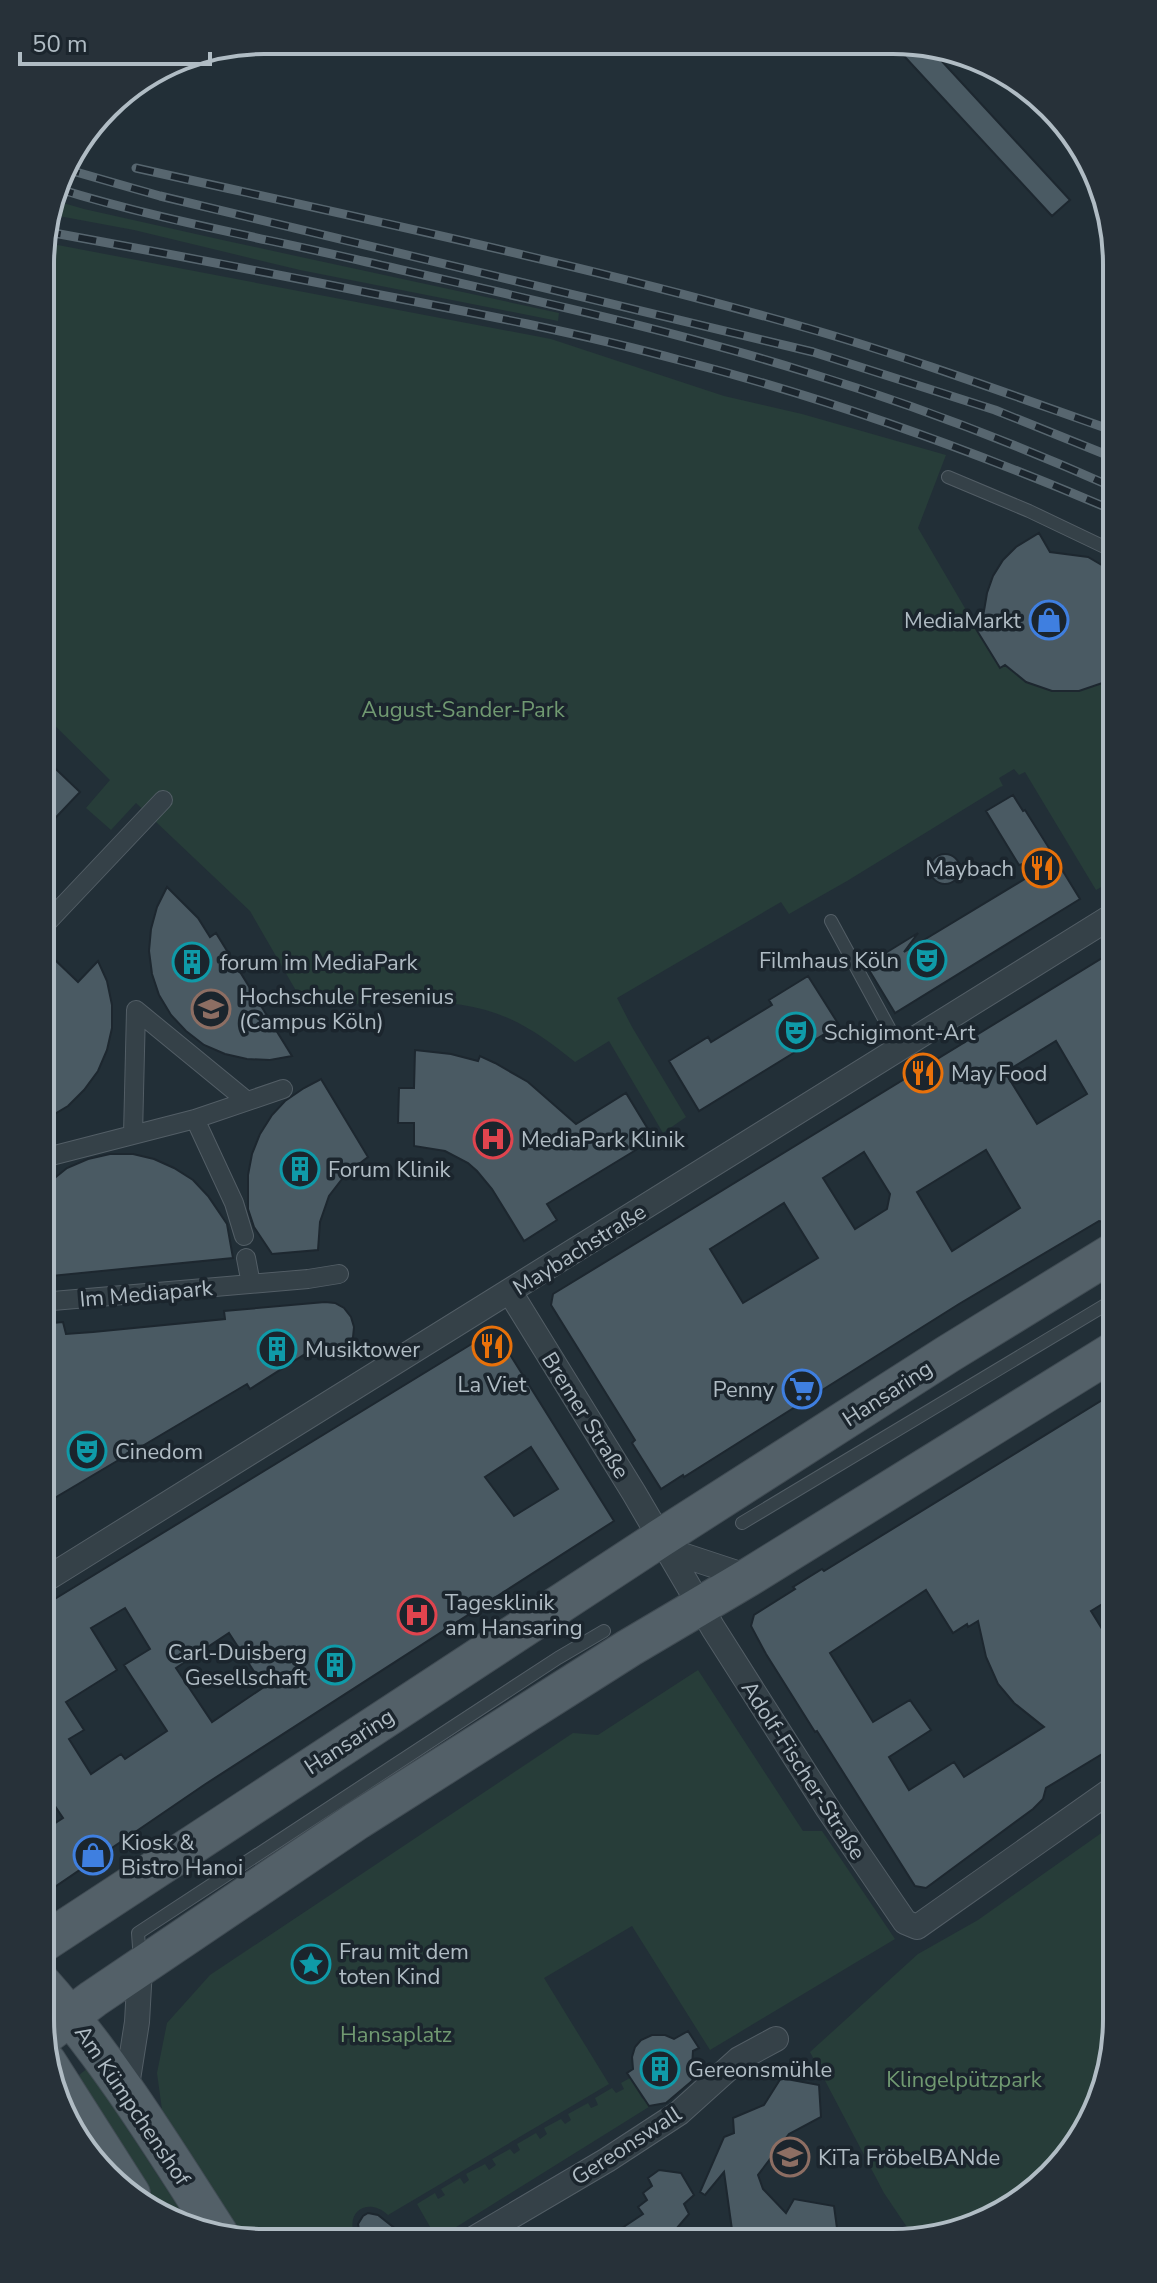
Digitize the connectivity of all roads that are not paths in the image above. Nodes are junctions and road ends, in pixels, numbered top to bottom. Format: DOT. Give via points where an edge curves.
graph roads {
  1 [pos="948,477"];
  2 [pos="1103,546"];
  3 [pos="163,800"];
  4 [pos="54,915"];
  5 [pos="831,921"];
  6 [pos="1103,922"];
  7 [pos="900,1048"];
  8 [pos="283,1089"];
  9 [pos="247,1101"];
  10 [pos="195,1119"];
  11 [pos="133,1135"];
  12 [pos="54,1157"];
  13 [pos="244,1236"];
  14 [pos="246,1258"];
  15 [pos="1103,1259"];
  16 [pos="339,1274"];
  17 [pos="251,1284"];
  18 [pos="510,1292"];
  19 [pos="54,1301"];
  20 [pos="1103,1306"];
  21 [pos="1103,1358"];
  22 [pos="773,1486"];
  23 [pos="742,1523"];
  24 [pos="663,1544"];
  25 [pos="54,1574"];
  26 [pos="749,1577"];
  27 [pos="700,1606"];
  28 [pos="604,1631"];
  29 [pos="566,1670"];
  30 [pos="1103,1796"];
  31 [pos="54,1936"];
  32 [pos="140,1968"];
  33 [pos="57,2027"];
  34 [pos="776,2039"];
  35 [pos="126,2092"];
  36 [pos="70,2098"];
  37 [pos="112,2164"];
  38 [pos="211,2222"];
  39 [pos="490,2229"];
  1 -- 2 [label="lane"];
  3 -- 4 [label="street"];
  5 -- 7 [label="lane"];
  6 -- 7 [label="street, Maybachstraße"];
  7 -- 18 [label="street, Maybachstraße"];
  8 -- 9 [label="street"];
  9 -- 10 [label="street"];
  9 -- 11 [label="street" via="133,1002"];
  10 -- 11 [label="street"];
  10 -- 13 [label="street"];
  11 -- 12 [label="street"];
  14 -- 17 [label="street"];
  15 -- 22 [label="main road, Hansaring" via="948,1354"];
  16 -- 17 [label="street, Im Mediapark"];
  17 -- 19 [label="street, Im Mediapark"];
  18 -- 24 [label="street, Bremer Straße"];
  18 -- 25 [label="street, Maybachstraße"];
  20 -- 22 [label="lane"];
  21 -- 26 [label="main road"];
  22 -- 23 [label="lane"];
  22 -- 24 [label="main road, Hansaring"];
  24 -- 26 [label="street"];
  24 -- 27 [label="street"];
  24 -- 31 [label="main road, Hansaring"];
  26 -- 27 [label="main road"];
  27 -- 29 [label="main road"];
  27 -- 30 [label="street, Adolf-Fischer-Straße" via="905,1922 917,1927"];
  28 -- 29 [label="lane"];
  29 -- 32 [label="main road"];
  32 -- 33 [label="main road"];
  32 -- 35 [label="street"];
  33 -- 35 [label="main road, Am Kümpchenshof"];
  34 -- 39 [label="street, Gereonswall" via="739,2059 679,2113"];
  35 -- 38 [label="main road, Am Kümpchenshof"];
  36 -- 37 [label="main road"];
}
